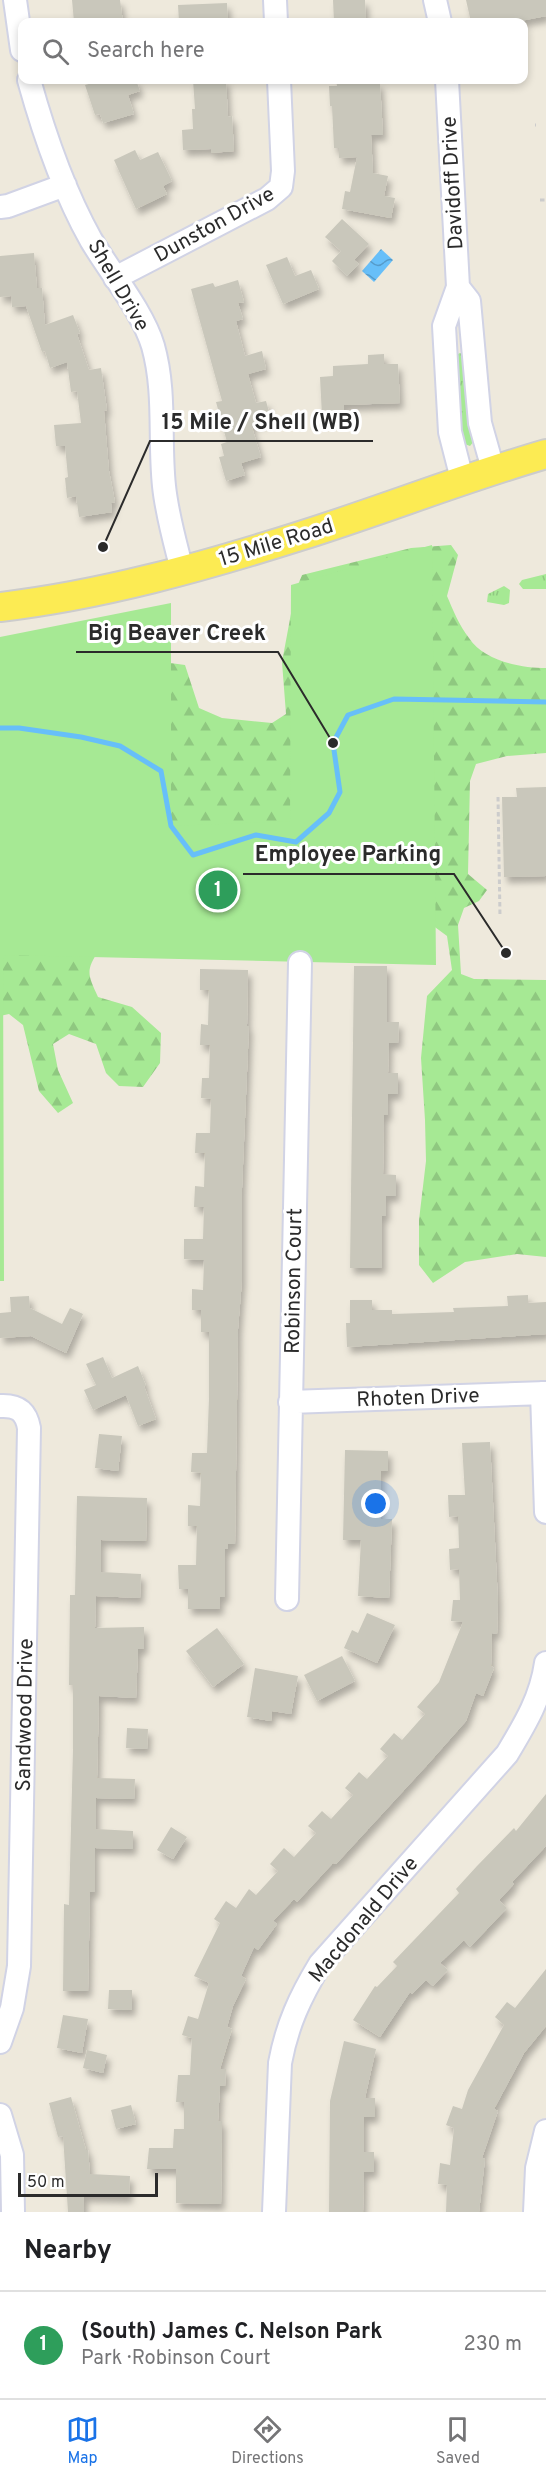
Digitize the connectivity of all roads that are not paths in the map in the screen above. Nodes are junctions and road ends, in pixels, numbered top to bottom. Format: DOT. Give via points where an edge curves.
graph roads {
  1 [pos="15,0"];
  2 [pos="275,0"];
  3 [pos="435,0"];
  4 [pos="276,18"];
  5 [pos="439,18"];
  6 [pos="18,21"];
  7 [pos="30,84"];
  8 [pos="279,84"];
  9 [pos="447,84"];
  10 [pos="65,185"];
  11 [pos="0,207"];
  12 [pos="115,278"];
  13 [pos="463,294"];
  14 [pos="446,346"];
  15 [pos="475,352"];
  16 [pos="546,454"];
  17 [pos="493,469"];
  18 [pos="462,479"];
  19 [pos="182,570"];
  20 [pos="0,607"];
  21 [pos="300,963"];
  22 [pos="544,1393"];
  23 [pos="290,1402"];
  24 [pos="0,1406"];
  25 [pos="546,1512"];
  26 [pos="287,1599"];
  27 [pos="546,1663"];
  28 [pos="0,2042"];
  29 [pos="0,2115"];
  30 [pos="546,2131"];
  31 [pos="13,2212"];
  32 [pos="274,2212"];
  33 [pos="535,2212"];
  1 -- 6 [label="street"];
  2 -- 4 [label="street"];
  3 -- 5 [label="street"];
  7 -- 10 [label="street, Shell Drive"];
  8 -- 12 [label="street, Dunston Drive" via="281,187 267,199"];
  9 -- 13 [label="street, Davidoff Drive"];
  10 -- 11 [label="street"];
  10 -- 12 [label="street, Shell Drive"];
  12 -- 19 [label="street, Shell Drive" via="152,344 160,380 164,487"];
  13 -- 14 [label="street, Davidoff Drive" via="446,316"];
  13 -- 15 [label="street" via="488,324 486,337"];
  14 -- 15 [label="street"];
  14 -- 18 [label="street, Davidoff Drive" via="450,432"];
  15 -- 17 [label="street" via="480,423"];
  16 -- 17 [label="main road, 15 Mile Road"];
  17 -- 18 [label="main road, 15 Mile Road"];
  18 -- 19 [label="main road, 15 Mile Road" via="301,536"];
  19 -- 20 [label="main road, 15 Mile Road" via="88,594"];
  21 -- 23 [label="street, Robinson Court"];
  22 -- 23 [label="street, Rhoten Drive"];
  22 -- 25 [label="street"];
  23 -- 26 [label="street, Robinson Court"];
  24 -- 28 [label="street, Sandwood Drive" via="22,1411 29,1428 19,1966 12,2008"];
  27 -- 32 [label="street, Macdonald Drive" via="537,1699 507,1754 320,1964 299,1999 280,2063"];
  29 -- 31 [label="street" via="12,2155"];
  30 -- 33 [label="street" via="537,2168"];
}
